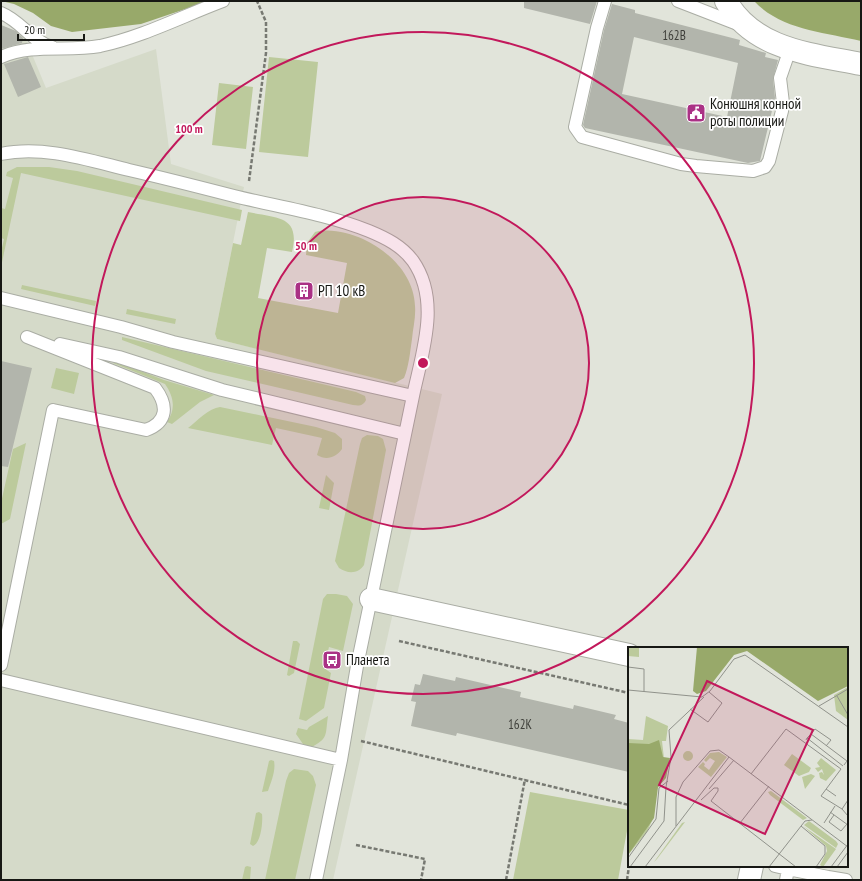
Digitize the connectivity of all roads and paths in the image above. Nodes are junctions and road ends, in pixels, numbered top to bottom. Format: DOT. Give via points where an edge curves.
graph roads {
  1 [pos="223,1"];
  2 [pos="257,1"];
  3 [pos="605,1"];
  4 [pos="678,1"];
  5 [pos="726,1"];
  6 [pos="1,13"];
  7 [pos="750,29"];
  8 [pos="59,49"];
  9 [pos="790,49"];
  10 [pos="1,57"];
  11 [pos="861,64"];
  12 [pos="1,154"];
  13 [pos="247,199"];
  14 [pos="1,298"];
  15 [pos="413,396"];
  16 [pos="405,434"];
  17 [pos="371,599"];
  18 [pos="399,641"];
  19 [pos="628,654"];
  20 [pos="1,665"];
  21 [pos="1,680"];
  22 [pos="628,693"];
  23 [pos="345,737"];
  24 [pos="341,760"];
  25 [pos="525,779"];
  26 [pos="628,805"];
  27 [pos="356,845"];
  28 [pos="629,867"];
  29 [pos="752,867"];
  30 [pos="776,867"];
  31 [pos="787,875"];
  32 [pos="828,878"];
  33 [pos="316,880"];
  34 [pos="421,880"];
  35 [pos="506,880"];
  36 [pos="627,880"];
  37 [pos="749,880"];
  38 [pos="846,880"];
  1 -- 8 [label="lane" via="118,41 99,46"];
  2 -- 13 [label="path" via="266,22 266,53"];
  3 -- 9 [label="lane" via="575,128 582,137 681,164 753,171 765,166 769,161 782,111 780,78"];
  4 -- 7 [label="lane"];
  5 -- 7 [label="street"];
  6 -- 8 [label="lane" via="18,22 38,41"];
  7 -- 9 [label="street" via="773,43"];
  8 -- 10 [label="lane" via="27,50"];
  9 -- 11 [label="street"];
  12 -- 13 [label="lane" via="26,151 65,155"];
  13 -- 15 [label="lane" via="355,226 388,240 406,253 418,270 428,305 427,331"];
  14 -- 15 [label="lane" via="180,344"];
  15 -- 16 [label="lane"];
  16 -- 17 [label="lane"];
  16 -- 20 [label="lane" via="222,390 119,357 27,337 155,388 164,405 164,414 160,421 146,430 53,410"];
  17 -- 19 [label="street"];
  17 -- 23 [label="lane"];
  18 -- 22 [label="path"];
  21 -- 24 [label="lane"];
  23 -- 24 [label="lane"];
  23 -- 25 [label="path"];
  24 -- 33 [label="lane"];
  25 -- 26 [label="path"];
  25 -- 35 [label="path"];
  27 -- 34 [label="path" via="425,859"];
  28 -- 36 [label="path"];
  29 -- 37 [label="street"];
  30 -- 31 [label="lane"];
  31 -- 32 [label="lane"];
  32 -- 38 [label="lane"];
}
